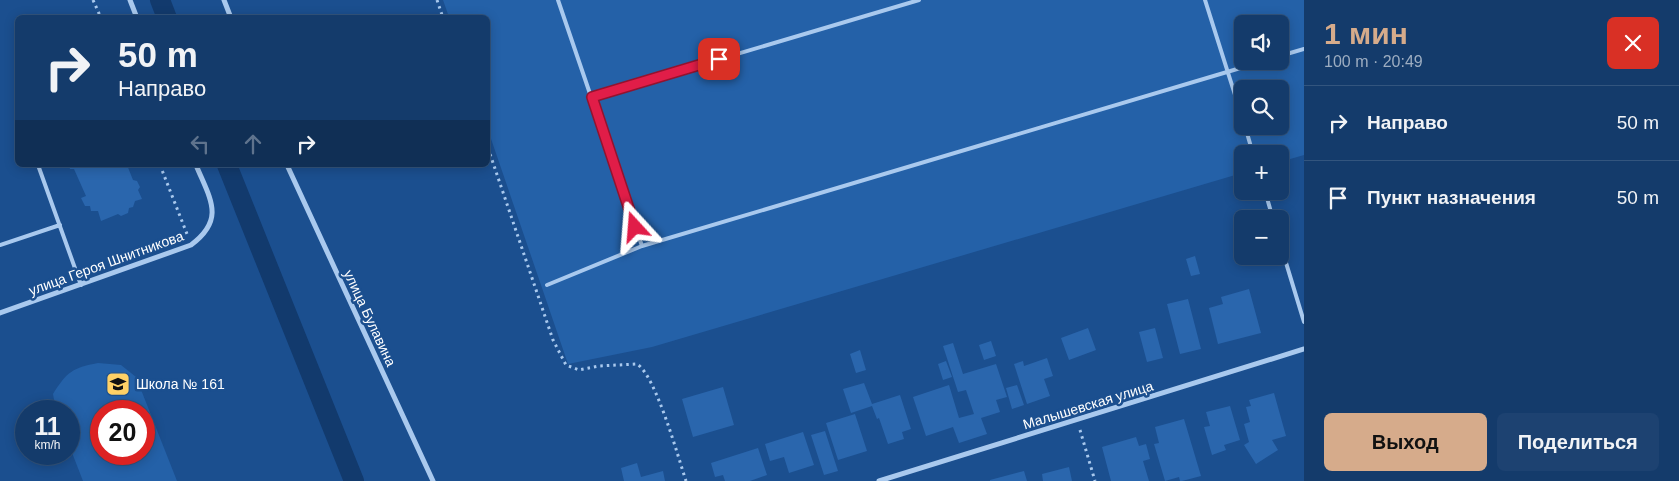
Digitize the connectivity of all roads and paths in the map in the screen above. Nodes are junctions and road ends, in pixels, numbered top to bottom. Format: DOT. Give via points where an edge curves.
graph roads {
  1 [pos="94,0"];
  2 [pos="130,0"];
  3 [pos="224,0"];
  4 [pos="437,0"];
  5 [pos="558,0"];
  6 [pos="919,0"];
  7 [pos="1206,0"];
  8 [pos="99,15"];
  9 [pos="136,15"];
  10 [pos="230,15"];
  11 [pos="442,15"];
  12 [pos="1304,49"];
  13 [pos="1289,53"];
  14 [pos="1235,70"];
  15 [pos="1229,72"];
  16 [pos="1234,89"];
  17 [pos="592,97"];
  18 [pos="490,154"];
  19 [pos="39,167"];
  20 [pos="161,167"];
  21 [pos="197,167"];
  22 [pos="288,167"];
  23 [pos="60,225"];
  24 [pos="0,245"];
  25 [pos="191,245"];
  26 [pos="642,246"];
  27 [pos="1287,265"];
  28 [pos="81,284"];
  29 [pos="547,285"];
  30 [pos="0,314"];
  31 [pos="1304,322"];
  32 [pos="1304,349"];
  33 [pos="1078,420"];
  34 [pos="433,481"];
  35 [pos="686,481"];
  36 [pos="879,481"];
  37 [pos="1095,481"];
  1 -- 8 [label="path"];
  2 -- 9 [label="street"];
  3 -- 10 [label="street"];
  4 -- 11 [label="path"];
  5 -- 17 [label="lane"];
  6 -- 17 [label="lane"];
  7 -- 15 [label="lane"];
  12 -- 13 [label="lane"];
  14 -- 15 [label="lane"];
  15 -- 16 [label="lane"];
  15 -- 26 [label="lane"];
  17 -- 26 [label="lane"];
  18 -- 35 [label="path" via="553,340 566,365 579,370 637,364 642,367 652,382"];
  19 -- 23 [label="lane"];
  20 -- 25 [label="path"];
  21 -- 25 [label="street, улица Героя Шнитникова" via="213,208 211,224"];
  22 -- 34 [label="street, улица Булавина"];
  23 -- 24 [label="lane"];
  23 -- 28 [label="lane"];
  25 -- 28 [label="street, улица Героя Шнитникова"];
  26 -- 29 [label="lane"];
  27 -- 31 [label="lane"];
  28 -- 30 [label="street, улица Героя Шнитникова"];
  32 -- 33 [label="street, Малышевская улица"];
  33 -- 36 [label="street, Малышевская улица"];
  33 -- 37 [label="path"];
}
